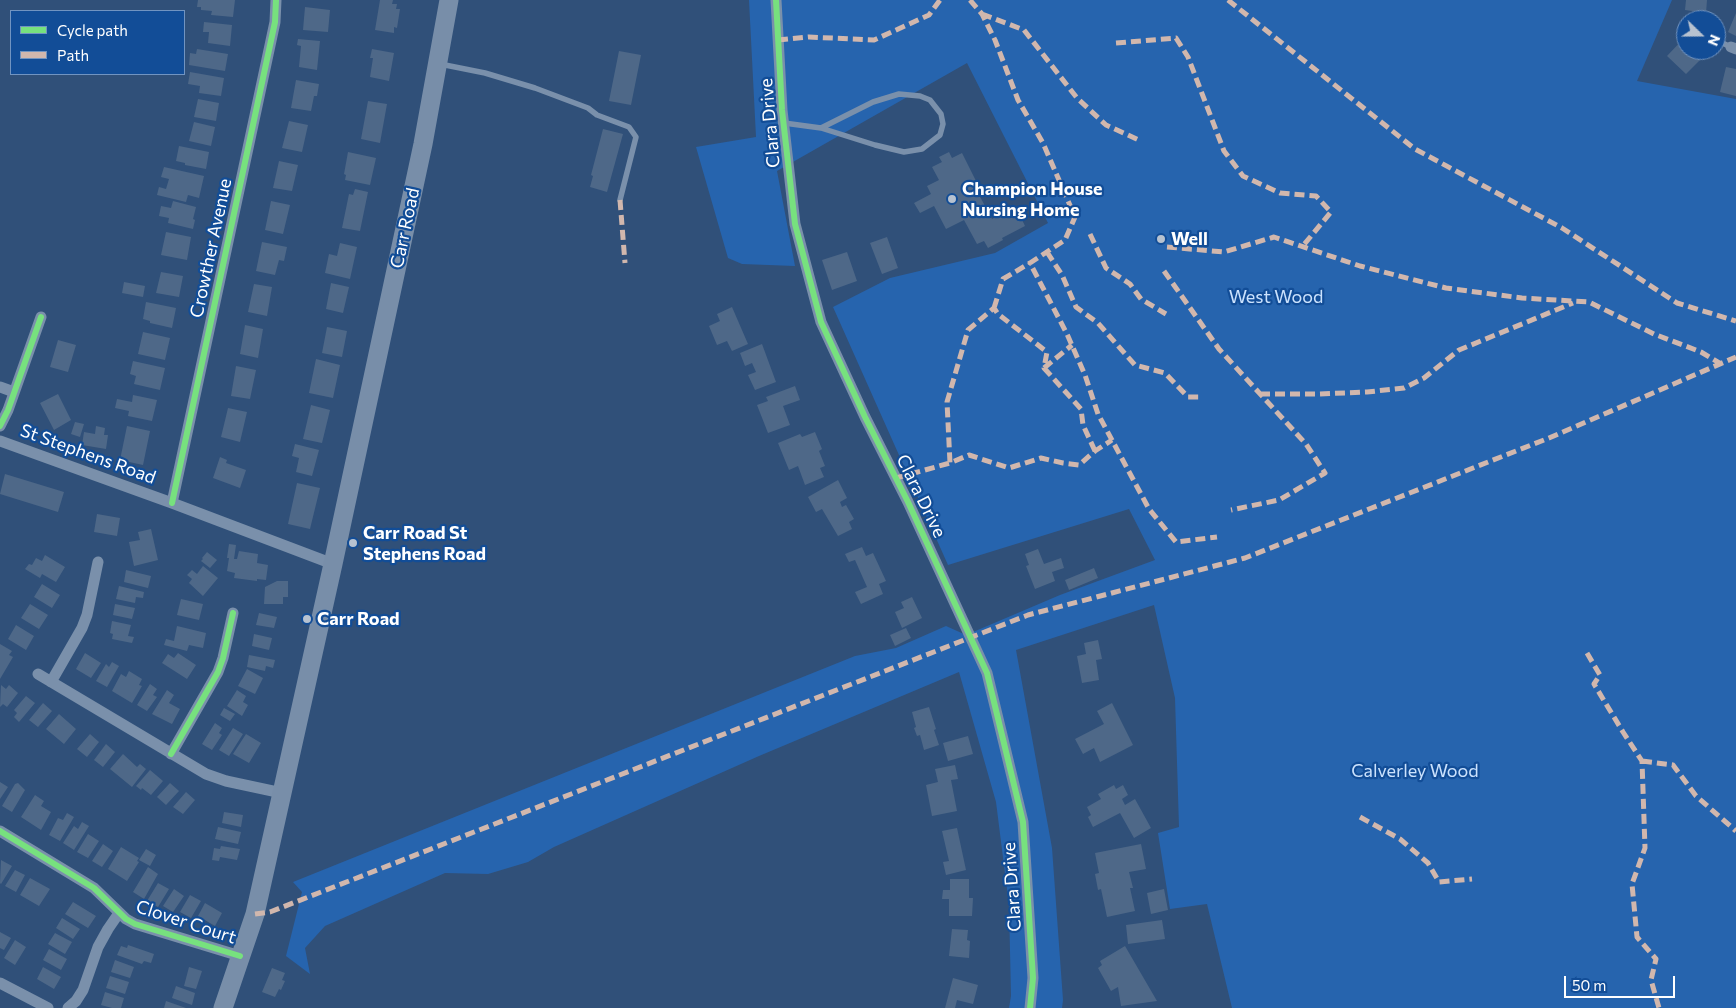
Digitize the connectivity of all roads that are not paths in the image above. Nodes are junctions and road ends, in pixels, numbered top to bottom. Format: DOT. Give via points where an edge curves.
graph roads {
  1 [pos="276,0"];
  2 [pos="449,0"];
  3 [pos="776,0"];
  4 [pos="438,63"];
  5 [pos="784,123"];
  6 [pos="821,128"];
  7 [pos="620,200"];
  8 [pos="41,317"];
  9 [pos="0,387"];
  10 [pos="14,392"];
  11 [pos="0,426"];
  12 [pos="0,441"];
  13 [pos="172,503"];
  14 [pos="98,562"];
  15 [pos="333,564"];
  16 [pos="233,613"];
  17 [pos="38,674"];
  18 [pos="51,682"];
  19 [pos="171,754"];
  20 [pos="282,793"];
  21 [pos="0,831"];
  22 [pos="119,914"];
  23 [pos="240,956"];
  24 [pos="0,983"];
  25 [pos="48,1008"];
  26 [pos="68,1008"];
  27 [pos="223,1008"];
  28 [pos="1030,1008"];
  1 -- 13 [label="street, Crowther Avenue" via="273,32"];
  2 -- 4 [label="main road, Carr Road"];
  3 -- 5 [label="street, Clara Drive"];
  4 -- 7 [label="lane" via="535,88 629,127 636,137"];
  4 -- 15 [label="main road, Carr Road"];
  5 -- 6 [label="lane"];
  5 -- 28 [label="street, Clara Drive" via="795,224 821,322 987,673 1022,822 1033,978"];
  6 -- 6 [label="lane" via="904,152 922,149 940,135 942,124 941,114 930,100 899,94 873,102"];
  8 -- 10 [label="street"];
  9 -- 10 [label="street"];
  10 -- 11 [label="street"];
  12 -- 13 [label="street, St Stephens Road"];
  13 -- 15 [label="street, St Stephens Road"];
  14 -- 18 [label="street" via="87,616"];
  15 -- 20 [label="main road, Carr Road"];
  16 -- 19 [label="street" via="218,672"];
  17 -- 18 [label="street"];
  18 -- 19 [label="street"];
  19 -- 20 [label="street" via="206,774"];
  20 -- 23 [label="main road, Carr Road" via="255,914"];
  21 -- 22 [label="street, Clover Court" via="94,888"];
  22 -- 23 [label="street, Clover Court" via="135,924"];
  22 -- 26 [label="street" via="98,947 83,990"];
  23 -- 27 [label="main road, Carr Road"];
  24 -- 25 [label="street"];
}
